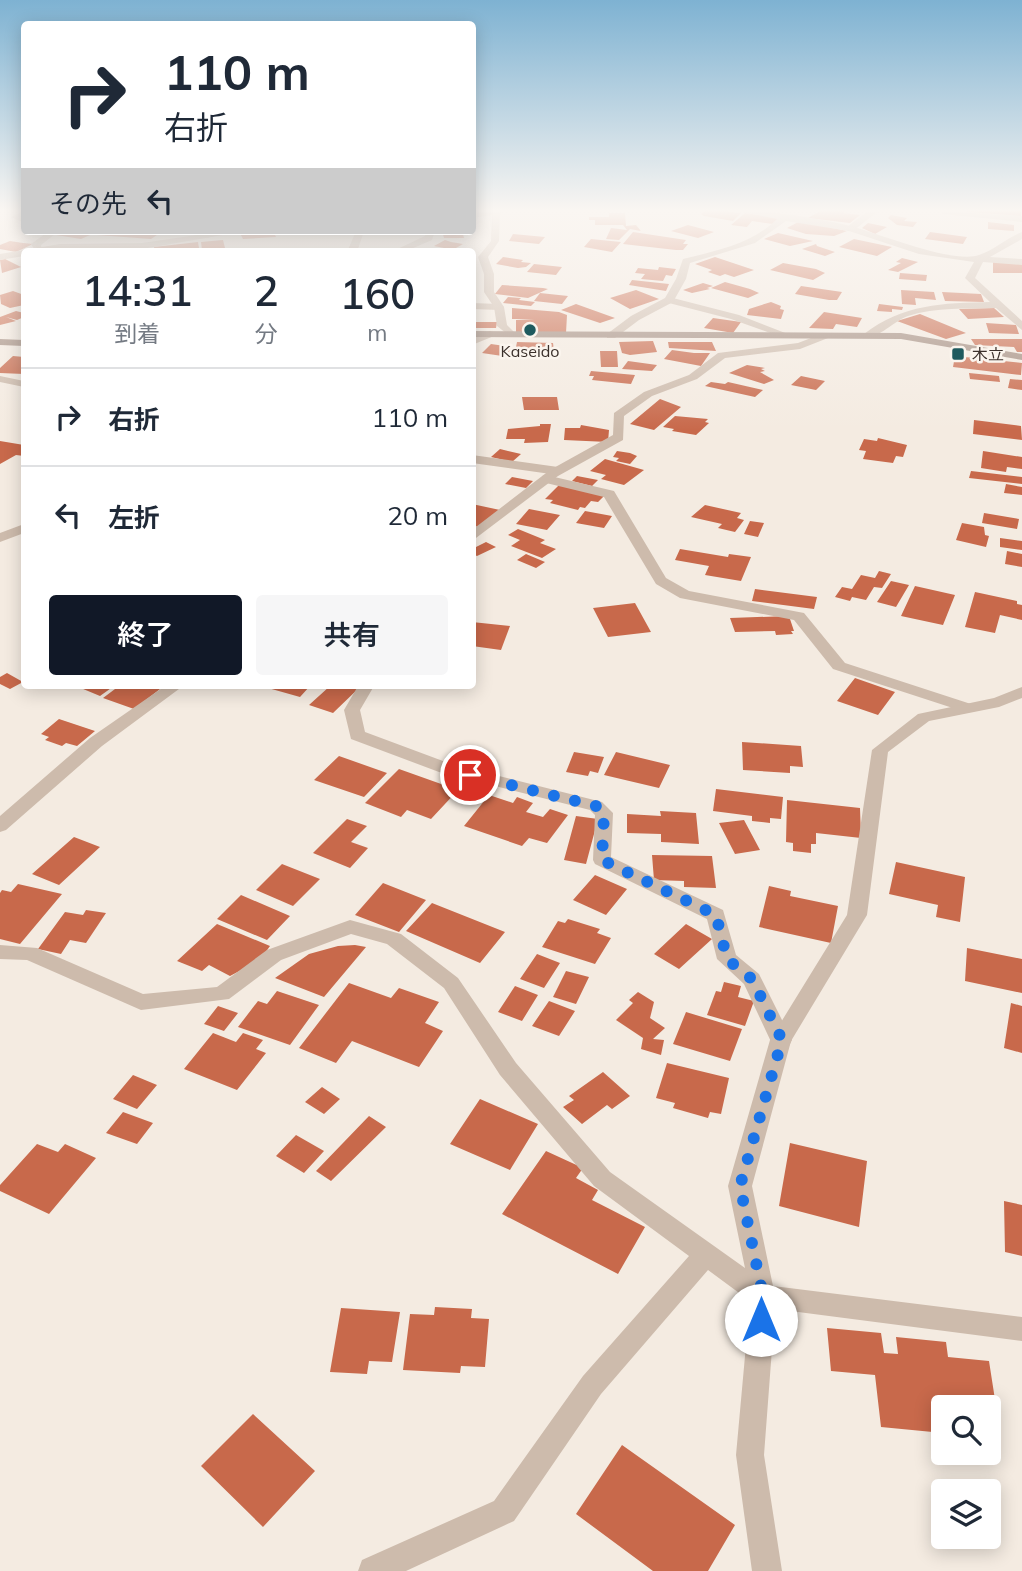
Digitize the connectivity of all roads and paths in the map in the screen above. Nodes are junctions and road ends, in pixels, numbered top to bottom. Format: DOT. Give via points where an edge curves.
graph roads {
  1 [pos="489,284"];
  2 [pos="678,284"];
  3 [pos="977,284"];
  4 [pos="669,300"];
  5 [pos="1000,305"];
  6 [pos="476,306"];
  7 [pos="499,307"];
  8 [pos="1022,327"];
  9 [pos="476,334"];
  10 [pos="490,334"];
  11 [pos="511,334"];
  12 [pos="611,336"];
  13 [pos="788,336"];
  14 [pos="824,336"];
  15 [pos="868,336"];
  16 [pos="476,340"];
  17 [pos="0,342"];
  18 [pos="21,343"];
  19 [pos="1022,357"];
  20 [pos="0,379"];
  21 [pos="21,383"];
  22 [pos="476,460"];
  23 [pos="552,475"];
  24 [pos="21,529"];
  25 [pos="476,534"];
  26 [pos="0,538"];
  27 [pos="171,689"];
  28 [pos="364,689"];
  29 [pos="1022,692"];
  30 [pos="968,708"];
  31 [pos="0,826"];
  32 [pos="0,952"];
  33 [pos="782,1040"];
  34 [pos="706,1254"];
  35 [pos="763,1296"];
  36 [pos="1022,1329"];
  37 [pos="373,1571"];
  38 [pos="767,1571"];
  1 -- 7 [label="street"];
  2 -- 4 [label="street"];
  3 -- 5 [label="street"];
  4 -- 12 [label="street"];
  4 -- 13 [label="street"];
  5 -- 8 [label="street"];
  5 -- 15 [label="street" via="918,309 885,321"];
  6 -- 7 [label="street"];
  7 -- 11 [label="street" via="502,326"];
  9 -- 10 [label="street"];
  10 -- 11 [label="street"];
  10 -- 16 [label="street"];
  11 -- 12 [label="street"];
  12 -- 13 [label="street"];
  13 -- 14 [label="street"];
  14 -- 15 [label="street"];
  14 -- 23 [label="street" via="800,346 722,355 693,376 648,394 618,415 619,436"];
  15 -- 19 [label="street"];
  17 -- 18 [label="street"];
  20 -- 21 [label="street"];
  22 -- 23 [label="street"];
  23 -- 25 [label="street"];
  23 -- 30 [label="street" via="609,494 661,581 672,589 799,616 839,666"];
  24 -- 26 [label="street"];
  27 -- 31 [label="street" via="96,742"];
  28 -- 33 [label="street" via="352,710 356,735 445,768 596,806 604,813 602,860 716,915 727,959 752,979"];
  29 -- 30 [label="street"];
  30 -- 33 [label="street" via="923,717 880,750 857,915"];
  32 -- 34 [label="street" via="30,953 141,1002 222,994 274,954 350,927 394,939 451,983 508,1069 601,1179"];
  33 -- 35 [label="street" via="740,1186"];
  34 -- 35 [label="street"];
  34 -- 37 [label="street" via="592,1385 504,1511"];
  35 -- 36 [label="street"];
  35 -- 38 [label="street" via="750,1455"];
}
